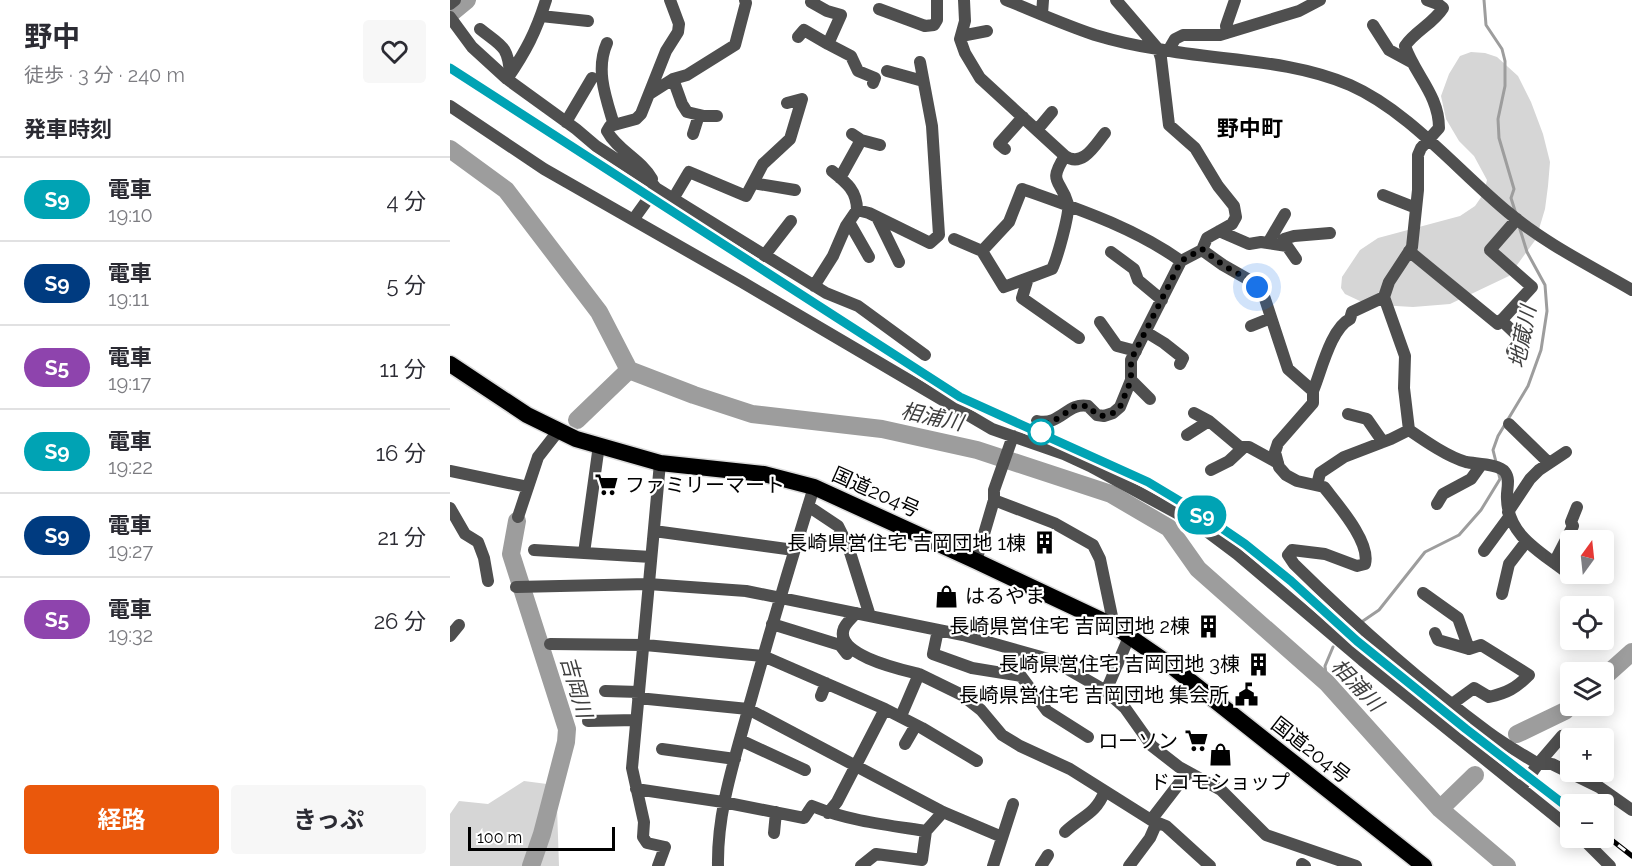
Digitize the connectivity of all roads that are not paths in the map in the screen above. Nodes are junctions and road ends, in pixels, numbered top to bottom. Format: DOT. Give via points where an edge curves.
graph roads {
  1 [pos="455,0"];
  2 [pos="546,0"];
  3 [pos="670,0"];
  4 [pos="745,0"];
  5 [pos="937,0"];
  6 [pos="964,0"];
  7 [pos="1008,0"];
  8 [pos="1043,0"];
  9 [pos="1116,0"];
  10 [pos="1235,0"];
  11 [pos="1320,0"];
  12 [pos="1427,0"];
  13 [pos="811,2"];
  14 [pos="450,4"];
  15 [pos="1123,5"];
  16 [pos="879,9"];
  17 [pos="1042,14"];
  18 [pos="541,16"];
  19 [pos="450,17"];
  20 [pos="588,21"];
  21 [pos="1373,25"];
  22 [pos="480,29"];
  23 [pos="987,31"];
  24 [pos="1227,33"];
  25 [pos="961,36"];
  26 [pos="798,38"];
  27 [pos="607,44"];
  28 [pos="828,44"];
  29 [pos="1163,50"];
  30 [pos="920,62"];
  31 [pos="1413,63"];
  32 [pos="887,71"];
  33 [pos="508,76"];
  34 [pos="592,78"];
  35 [pos="674,79"];
  36 [pos="923,81"];
  37 [pos="873,83"];
  38 [pos="651,93"];
  39 [pos="787,103"];
  40 [pos="450,106"];
  41 [pos="1052,112"];
  42 [pos="699,115"];
  43 [pos="717,116"];
  44 [pos="1023,117"];
  45 [pos="566,122"];
  46 [pos="614,125"];
  47 [pos="1037,130"];
  48 [pos="1105,133"];
  49 [pos="693,134"];
  50 [pos="1429,141"];
  51 [pos="880,145"];
  52 [pos="1005,149"];
  53 [pos="1065,156"];
  54 [pos="753,183"];
  55 [pos="656,188"];
  56 [pos="795,190"];
  57 [pos="1383,195"];
  58 [pos="673,199"];
  59 [pos="1069,205"];
  60 [pos="1416,208"];
  61 [pos="857,210"];
  62 [pos="1285,214"];
  63 [pos="877,217"];
  64 [pos="1517,219"];
  65 [pos="633,220"];
  66 [pos="791,221"];
  67 [pos="849,222"];
  68 [pos="1219,231"];
  69 [pos="1330,233"];
  70 [pos="954,239"];
  71 [pos="1268,243"];
  72 [pos="1282,245"];
  73 [pos="1202,249"];
  74 [pos="982,251"];
  75 [pos="1409,251"];
  76 [pos="1111,252"];
  77 [pos="764,256"];
  78 [pos="869,257"];
  79 [pos="1296,259"];
  80 [pos="1181,261"];
  81 [pos="899,262"];
  82 [pos="1028,278"];
  83 [pos="814,286"];
  84 [pos="1632,290"];
  85 [pos="1384,297"];
  86 [pos="1162,300"];
  87 [pos="1271,318"];
  88 [pos="1501,320"];
  89 [pos="1100,322"];
  90 [pos="1251,326"];
  91 [pos="1146,332"];
  92 [pos="1079,338"];
  93 [pos="1136,351"];
  94 [pos="1512,351"];
  95 [pos="925,355"];
  96 [pos="1180,363"];
  97 [pos="450,364"];
  98 [pos="1131,380"];
  99 [pos="1313,391"];
  100 [pos="1150,399"];
  101 [pos="1194,413"];
  102 [pos="1348,414"];
  103 [pos="1037,421"];
  104 [pos="1209,421"];
  105 [pos="1509,424"];
  106 [pos="559,430"];
  107 [pos="1410,430"];
  108 [pos="1187,435"];
  109 [pos="1013,436"];
  110 [pos="1383,442"];
  111 [pos="598,445"];
  112 [pos="1244,447"];
  113 [pos="1566,452"];
  114 [pos="660,463"];
  115 [pos="1278,463"];
  116 [pos="1549,463"];
  117 [pos="1481,465"];
  118 [pos="1211,470"];
  119 [pos="450,471"];
  120 [pos="1317,485"];
  121 [pos="528,487"];
  122 [pos="814,487"];
  123 [pos="994,495"];
  124 [pos="1437,504"];
  125 [pos="808,506"];
  126 [pos="1578,507"];
  127 [pos="450,508"];
  128 [pos="1508,514"];
  129 [pos="518,518"];
  130 [pos="654,531"];
  131 [pos="1526,542"];
  132 [pos="534,550"];
  133 [pos="794,550"];
  134 [pos="1484,551"];
  135 [pos="584,553"];
  136 [pos="651,557"];
  137 [pos="976,561"];
  138 [pos="1554,563"];
  139 [pos="1560,567"];
  140 [pos="489,581"];
  141 [pos="648,584"];
  142 [pos="516,586"];
  143 [pos="1429,593"];
  144 [pos="1502,594"];
  145 [pos="780,597"];
  146 [pos="856,613"];
  147 [pos="870,616"];
  148 [pos="772,624"];
  149 [pos="459,626"];
  150 [pos="1114,626"];
  151 [pos="938,630"];
  152 [pos="1435,633"];
  153 [pos="450,636"];
  154 [pos="1129,637"];
  155 [pos="550,644"];
  156 [pos="645,645"];
  157 [pos="1469,649"];
  158 [pos="763,656"];
  159 [pos="915,676"];
  160 [pos="826,683"];
  161 [pos="605,691"];
  162 [pos="1106,691"];
  163 [pos="638,695"];
  164 [pos="821,696"];
  165 [pos="1452,704"];
  166 [pos="748,709"];
  167 [pos="885,709"];
  168 [pos="901,716"];
  169 [pos="636,720"];
  170 [pos="588,721"];
  171 [pos="916,725"];
  172 [pos="1088,737"];
  173 [pos="1560,738"];
  174 [pos="740,740"];
  175 [pos="905,744"];
  176 [pos="662,749"];
  177 [pos="735,759"];
  178 [pos="977,760"];
  179 [pos="1538,764"];
  180 [pos="856,765"];
  181 [pos="805,770"];
  182 [pos="1188,772"];
  183 [pos="1521,788"];
  184 [pos="636,789"];
  185 [pos="1105,791"];
  186 [pos="723,802"];
  187 [pos="1013,804"];
  188 [pos="1632,810"];
  189 [pos="776,812"];
  190 [pos="943,812"];
  191 [pos="828,813"];
  192 [pos="1560,820"];
  193 [pos="1154,821"];
  194 [pos="926,831"];
  195 [pos="1065,831"];
  196 [pos="774,833"];
  197 [pos="1002,837"];
  198 [pos="1592,848"];
  199 [pos="658,866"];
  200 [pos="718,866"];
  201 [pos="861,866"];
  202 [pos="993,866"];
  203 [pos="1129,866"];
  204 [pos="1210,866"];
  205 [pos="1356,866"];
  206 [pos="1424,866"];
  207 [pos="1610,866"];
  1 -- 14 [label="street"];
  2 -- 18 [label="street"];
  3 -- 38 [label="street" via="678,32 666,51"];
  4 -- 35 [label="street" via="735,45"];
  5 -- 16 [label="street" via="934,25 925,26"];
  6 -- 25 [label="street" via="966,21"];
  7 -- 17 [label="street"];
  8 -- 17 [label="street"];
  9 -- 15 [label="street"];
  10 -- 24 [label="street"];
  11 -- 24 [label="street" via="1299,11"];
  12 -- 31 [label="street" via="1443,8 1405,46"];
  13 -- 28 [label="street" via="841,15"];
  15 -- 29 [label="street"];
  17 -- 29 [label="street" via="1096,35"];
  18 -- 20 [label="street"];
  18 -- 33 [label="street" via="526,50"];
  19 -- 33 [label="street" via="472,47"];
  21 -- 31 [label="street" via="1389,50"];
  22 -- 33 [label="street" via="505,49"];
  23 -- 25 [label="street"];
  24 -- 29 [label="street" via="1183,35"];
  25 -- 44 [label="street" via="965,53 980,78"];
  26 -- 28 [label="street" via="804,30"];
  27 -- 46 [label="street" via="601,70"];
  28 -- 37 [label="street" via="851,56 852,71 875,78"];
  29 -- 50 [label="street" via="1327,77 1382,102"];
  29 -- 68 [label="street" via="1169,125 1195,148 1234,206 1236,217 1232,224"];
  30 -- 36 [label="street"];
  31 -- 50 [label="street" via="1432,94 1439,116 1439,128"];
  32 -- 36 [label="street"];
  33 -- 45 [label="street"];
  34 -- 45 [label="street"];
  35 -- 38 [label="street"];
  35 -- 42 [label="street" via="687,112"];
  36 -- 63 [label="street" via="932,126 939,235 930,243"];
  38 -- 46 [label="street" via="636,119"];
  39 -- 54 [label="street" via="802,99 790,139 763,164"];
  40 -- 65 [label="street" via="544,169"];
  41 -- 47 [label="street"];
  42 -- 43 [label="street"];
  42 -- 49 [label="street"];
  44 -- 47 [label="street"];
  44 -- 52 [label="street" via="999,144"];
  45 -- 55 [label="street"];
  46 -- 55 [label="street" via="607,131 610,137 636,159"];
  47 -- 53 [label="street"];
  48 -- 53 [label="street" via="1085,157 1078,161"];
  50 -- 60 [label="street" via="1418,155"];
  50 -- 64 [label="street"];
  51 -- 61 [label="street" via="857,137 836,175 850,186 857,198"];
  53 -- 59 [label="street" via="1056,180"];
  54 -- 56 [label="street"];
  54 -- 58 [label="street" via="746,196 689,172"];
  55 -- 58 [label="street"];
  55 -- 65 [label="street"];
  57 -- 60 [label="street"];
  58 -- 77 [label="street"];
  59 -- 74 [label="street" via="1022,189 1009,222"];
  59 -- 80 [label="street" via="1156,243"];
  59 -- 82 [label="street" via="1052,269"];
  60 -- 75 [label="street"];
  61 -- 63 [label="street"];
  61 -- 67 [label="street"];
  62 -- 71 [label="street"];
  63 -- 81 [label="street"];
  64 -- 84 [label="street"];
  64 -- 88 [label="street" via="1490,250 1532,287"];
  65 -- 109 [label="street" via="992,429"];
  66 -- 77 [label="street"];
  67 -- 78 [label="street"];
  67 -- 83 [label="street"];
  68 -- 71 [label="street" via="1249,244"];
  68 -- 73 [label="street" via="1207,238"];
  69 -- 72 [label="street" via="1294,236 1284,239"];
  70 -- 74 [label="street"];
  71 -- 72 [label="street"];
  72 -- 79 [label="street"];
  73 -- 80 [label="street"];
  73 -- 87 [label="street" via="1251,281 1264,296"];
  74 -- 82 [label="street" via="1004,287"];
  75 -- 85 [label="street"];
  75 -- 88 [label="street" via="1477,312 1498,324"];
  76 -- 86 [label="street" via="1120,263 1134,269 1138,280"];
  77 -- 83 [label="street"];
  80 -- 86 [label="street"];
  82 -- 92 [label="street" via="1022,298"];
  83 -- 95 [label="street" via="858,306"];
  85 -- 99 [label="street" via="1352,312 1350,319 1342,322"];
  85 -- 107 [label="street" via="1405,356 1404,388"];
  86 -- 91 [label="street"];
  87 -- 90 [label="street"];
  87 -- 99 [label="street" via="1288,369"];
  88 -- 94 [label="street" via="1521,339"];
  89 -- 93 [label="street" via="1118,346"];
  91 -- 93 [label="street"];
  91 -- 96 [label="street" via="1183,358"];
  93 -- 98 [label="street" via="1131,360"];
  97 -- 106 [label="highway, 国道204号" via="526,415"];
  98 -- 100 [label="street"];
  98 -- 103 [label="street" via="1120,407 1113,413 1097,415 1081,405 1046,423"];
  99 -- 115 [label="street" via="1312,404 1278,443"];
  101 -- 104 [label="street"];
  102 -- 110 [label="street" via="1366,419"];
  104 -- 108 [label="street"];
  104 -- 112 [label="street"];
  105 -- 116 [label="street"];
  106 -- 111 [label="highway, 国道204号"];
  106 -- 121 [label="street" via="538,457"];
  107 -- 110 [label="street"];
  107 -- 117 [label="street" via="1462,461"];
  109 -- 123 [label="street"];
  109 -- 183 [label="street" via="1090,466 1197,524"];
  110 -- 120 [label="street" via="1344,457 1320,472"];
  111 -- 114 [label="highway, 国道204号"];
  111 -- 135 [label="street"];
  112 -- 115 [label="street"];
  112 -- 118 [label="street"];
  113 -- 116 [label="street"];
  114 -- 122 [label="highway, 国道204号" via="764,474"];
  114 -- 130 [label="street"];
  115 -- 120 [label="street" via="1296,481"];
  116 -- 128 [label="street" via="1530,479"];
  117 -- 124 [label="street" via="1471,478 1443,494"];
  117 -- 128 [label="street" via="1506,473"];
  119 -- 121 [label="street"];
  120 -- 165 [label="street" via="1324,488 1362,541 1365,564 1357,566 1325,554 1292,550 1288,555 1347,615"];
  121 -- 129 [label="street"];
  122 -- 125 [label="street"];
  122 -- 137 [label="highway, 国道204号"];
  123 -- 137 [label="street"];
  123 -- 150 [label="street" via="1093,545 1100,559"];
  125 -- 133 [label="street"];
  125 -- 147 [label="street" via="838,526"];
  126 -- 138 [label="street"];
  127 -- 140 [label="street" via="465,534 478,542"];
  128 -- 131 [label="street"];
  128 -- 134 [label="street"];
  130 -- 133 [label="street"];
  130 -- 136 [label="street"];
  131 -- 138 [label="street"];
  131 -- 144 [label="street" via="1509,564"];
  132 -- 135 [label="street"];
  133 -- 145 [label="street"];
  135 -- 136 [label="street"];
  136 -- 141 [label="street"];
  137 -- 150 [label="highway, 国道204号"];
  138 -- 139 [label="street"];
  141 -- 142 [label="street"];
  141 -- 145 [label="street"];
  141 -- 156 [label="street"];
  143 -- 157 [label="street" via="1458,618"];
  145 -- 146 [label="street"];
  145 -- 148 [label="street"];
  146 -- 147 [label="street"];
  146 -- 159 [label="street" via="844,627 845,642 870,660 893,663"];
  147 -- 151 [label="street"];
  148 -- 158 [label="street"];
  148 -- 159 [label="street" via="840,645 855,659 881,670"];
  149 -- 153 [label="street"];
  150 -- 154 [label="highway, 国道204号"];
  151 -- 162 [label="street" via="1052,660"];
  151 -- 172 [label="street" via="933,654 972,668 1021,676 1047,711"];
  152 -- 157 [label="street" via="1438,640"];
  154 -- 162 [label="street"];
  154 -- 206 [label="highway, 国道204号" via="1165,661"];
  155 -- 156 [label="street"];
  156 -- 158 [label="street"];
  156 -- 163 [label="street"];
  157 -- 165 [label="street" via="1481,645 1531,674 1518,687 1500,694 1489,697 1474,688"];
  158 -- 160 [label="street"];
  158 -- 166 [label="street"];
  159 -- 168 [label="street"];
  159 -- 185 [label="street" via="962,695 1002,735"];
  160 -- 164 [label="street"];
  160 -- 167 [label="street"];
  161 -- 163 [label="street"];
  162 -- 182 [label="street" via="1125,708 1152,746"];
  163 -- 166 [label="street"];
  163 -- 169 [label="street"];
  165 -- 179 [label="street"];
  166 -- 174 [label="street"];
  166 -- 180 [label="street"];
  167 -- 168 [label="street"];
  167 -- 180 [label="street"];
  168 -- 171 [label="street"];
  169 -- 170 [label="street"];
  169 -- 184 [label="street" via="632,768"];
  171 -- 175 [label="street"];
  171 -- 178 [label="street"];
  173 -- 179 [label="street"];
  174 -- 177 [label="street"];
  174 -- 181 [label="street"];
  176 -- 177 [label="street"];
  177 -- 186 [label="street"];
  179 -- 183 [label="street"];
  179 -- 188 [label="street" via="1552,764 1599,786"];
  180 -- 190 [label="street"];
  180 -- 191 [label="street"];
  182 -- 193 [label="street"];
  182 -- 205 [label="street" via="1221,790 1266,835"];
  183 -- 192 [label="street"];
  184 -- 186 [label="street"];
  184 -- 199 [label="street" via="644,822 643,837 647,843 665,847"];
  185 -- 193 [label="street"];
  185 -- 195 [label="street" via="1094,810"];
  186 -- 189 [label="street"];
  186 -- 200 [label="street"];
  187 -- 197 [label="street"];
  189 -- 191 [label="street" via="804,818 812,806"];
  189 -- 196 [label="street"];
  190 -- 194 [label="street"];
  190 -- 197 [label="street"];
  191 -- 194 [label="street"];
  193 -- 203 [label="street" via="1150,838"];
  193 -- 204 [label="street" via="1166,826"];
  194 -- 201 [label="street" via="922,860 876,854"];
  197 -- 202 [label="street"];
  198 -- 207 [label="street"];
}
